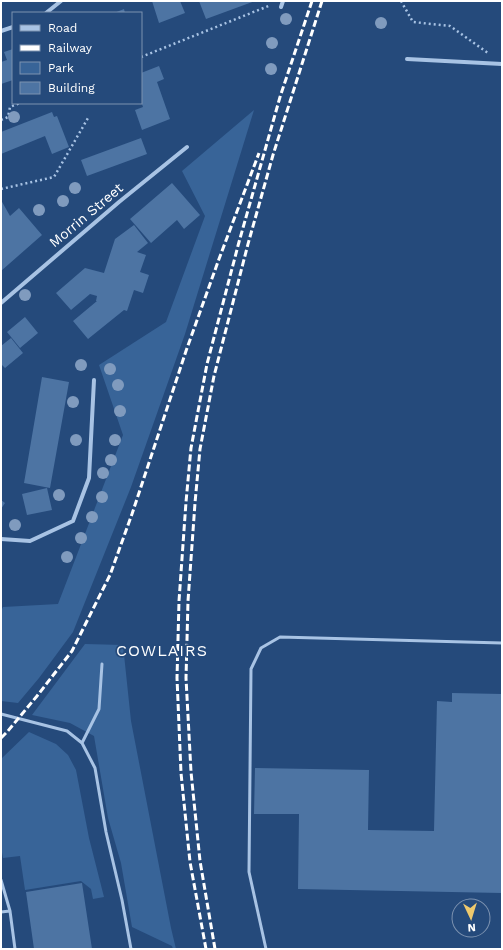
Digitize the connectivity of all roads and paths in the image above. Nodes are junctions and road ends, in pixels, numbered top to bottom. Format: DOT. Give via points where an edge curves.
graph roads {
  1 [pos="61,1"];
  2 [pos="283,1"];
  3 [pos="401,1"];
  4 [pos="273,4"];
  5 [pos="281,7"];
  6 [pos="47,12"];
  7 [pos="12,27"];
  8 [pos="1,32"];
  9 [pos="489,54"];
  10 [pos="142,58"];
  11 [pos="407,59"];
  12 [pos="502,64"];
  13 [pos="18,104"];
  14 [pos="88,118"];
  15 [pos="1,120"];
  16 [pos="187,146"];
  17 [pos="1,189"];
  18 [pos="1,303"];
  19 [pos="94,380"];
  20 [pos="1,539"];
  21 [pos="502,643"];
  22 [pos="102,664"];
  23 [pos="1,714"];
  24 [pos="82,743"];
  25 [pos="1,880"];
  26 [pos="10,911"];
  27 [pos="1,912"];
  28 [pos="15,949"];
  29 [pos="131,949"];
  30 [pos="266,949"];
  1 -- 6 [label="street"];
  2 -- 5 [label="street"];
  3 -- 9 [label="path" via="413,22 450,26"];
  4 -- 10 [label="path"];
  7 -- 8 [label="street"];
  11 -- 12 [label="street"];
  13 -- 15 [label="path" via="10,107 8,117"];
  14 -- 17 [label="path" via="54,177"];
  16 -- 18 [label="street, Morrin Street"];
  19 -- 20 [label="street" via="89,478 73,521 30,541"];
  21 -- 30 [label="lane" via="280,637 261,648 251,669 249,872"];
  22 -- 24 [label="lane" via="99,709"];
  23 -- 24 [label="lane" via="66,731"];
  24 -- 29 [label="lane" via="95,768"];
  25 -- 26 [label="lane"];
  26 -- 27 [label="lane"];
  26 -- 28 [label="lane"];
}
